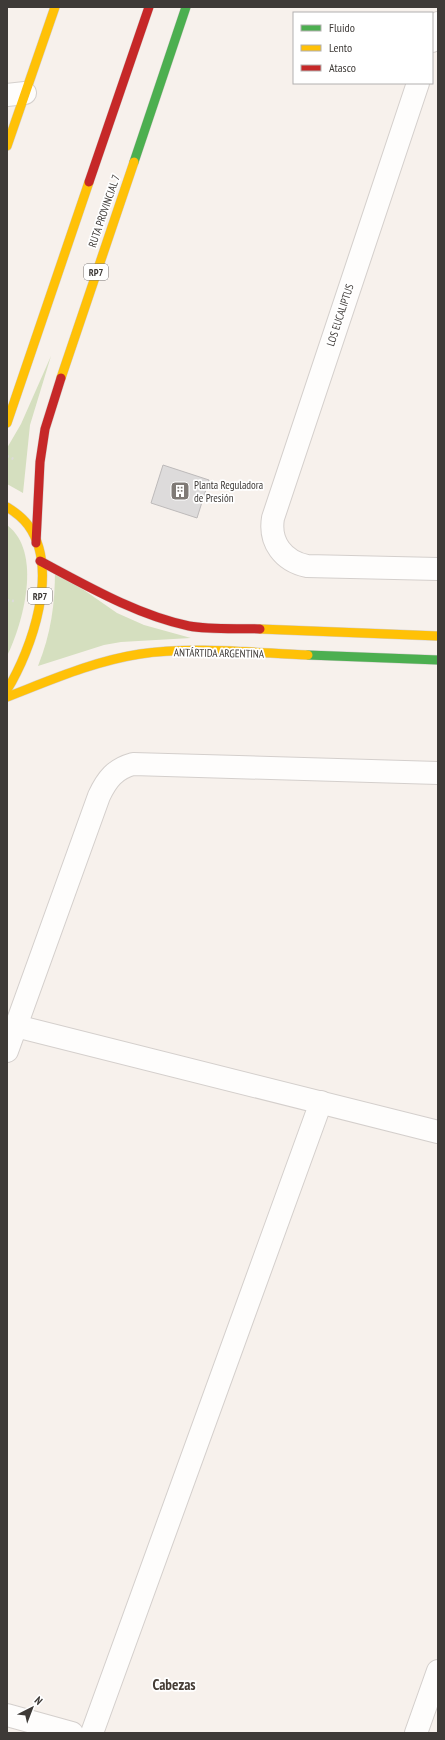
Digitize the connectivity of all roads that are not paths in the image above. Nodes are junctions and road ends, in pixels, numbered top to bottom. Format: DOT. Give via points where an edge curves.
graph roads {
  1 [pos="55,7"];
  2 [pos="149,7"];
  3 [pos="186,7"];
  4 [pos="438,23"];
  5 [pos="433,38"];
  6 [pos="418,84"];
  7 [pos="16,94"];
  8 [pos="7,146"];
  9 [pos="7,423"];
  10 [pos="7,507"];
  11 [pos="36,542"];
  12 [pos="40,562"];
  13 [pos="438,569"];
  14 [pos="438,636"];
  15 [pos="438,660"];
  16 [pos="7,690"];
  17 [pos="7,697"];
  18 [pos="438,773"];
  19 [pos="16,1026"];
  20 [pos="7,1051"];
  21 [pos="321,1102"];
  22 [pos="438,1132"];
  23 [pos="438,1671"];
  24 [pos="7,1715"];
  25 [pos="72,1733"];
  26 [pos="92,1733"];
  27 [pos="416,1733"];
  1 -- 7 [label="main road"];
  2 -- 9 [label="main road, RUTA PROVINCIAL 7"];
  3 -- 11 [label="main road, RUTA PROVINCIAL 7 / RP7" via="45,429 40,462"];
  4 -- 5 [label="street"];
  6 -- 13 [label="street, LOS EUCALIPTUS" via="273,518 273,538 287,558 307,566"];
  7 -- 8 [label="main road"];
  10 -- 11 [label="main road, RP7" via="30,529"];
  11 -- 12 [label="main road, RP7"];
  12 -- 14 [label="main road" via="135,607 190,626"];
  12 -- 16 [label="main road, RP7" via="39,603 31,643"];
  15 -- 17 [label="main road, ANTÁRTIDA ARGENTINA" via="195,651 135,654 79,669"];
  18 -- 19 [label="street" via="133,764 122,767 104,784 99,796"];
  19 -- 20 [label="street"];
  19 -- 21 [label="street"];
  21 -- 22 [label="street"];
  21 -- 26 [label="street"];
  23 -- 27 [label="street"];
  24 -- 25 [label="street"];
}
